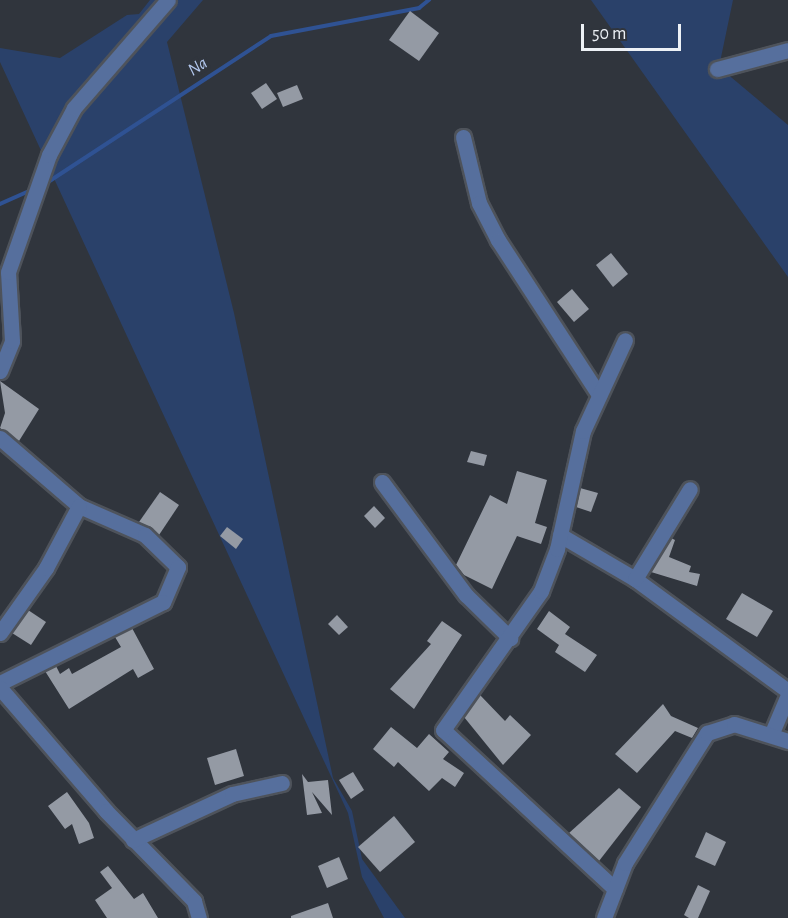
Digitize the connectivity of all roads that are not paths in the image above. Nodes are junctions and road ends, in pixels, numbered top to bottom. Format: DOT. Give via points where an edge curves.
graph roads {
  1 [pos="168,0"];
  2 [pos="788,50"];
  3 [pos="717,69"];
  4 [pos="464,137"];
  5 [pos="625,340"];
  6 [pos="0,371"];
  7 [pos="599,395"];
  8 [pos="0,438"];
  9 [pos="382,482"];
  10 [pos="690,489"];
  11 [pos="79,506"];
  12 [pos="560,535"];
  13 [pos="635,579"];
  14 [pos="0,633"];
  15 [pos="510,638"];
  16 [pos="0,683"];
  17 [pos="0,688"];
  18 [pos="788,693"];
  19 [pos="771,735"];
  20 [pos="788,741"];
  21 [pos="282,783"];
  22 [pos="133,840"];
  23 [pos="615,890"];
  24 [pos="200,918"];
  25 [pos="604,918"];
  1 -- 6 [label="street" via="74,108 49,155 8,272 12,340"];
  2 -- 3 [label="street"];
  4 -- 7 [label="street" via="479,202 498,240"];
  5 -- 7 [label="street"];
  7 -- 12 [label="street" via="577,449"];
  8 -- 11 [label="street"];
  9 -- 15 [label="street" via="466,595"];
  10 -- 13 [label="street"];
  11 -- 14 [label="street" via="46,568"];
  11 -- 16 [label="street" via="132,527 176,560 173,588 146,613"];
  12 -- 13 [label="street"];
  12 -- 15 [label="street" via="541,591"];
  13 -- 18 [label="street"];
  15 -- 23 [label="street" via="448,717 443,734"];
  17 -- 22 [label="street"];
  18 -- 19 [label="street"];
  19 -- 20 [label="street"];
  19 -- 23 [label="street" via="734,724 707,733 651,816"];
  21 -- 22 [label="street" via="232,794"];
  22 -- 24 [label="street" via="194,901"];
  23 -- 25 [label="street"];
}
